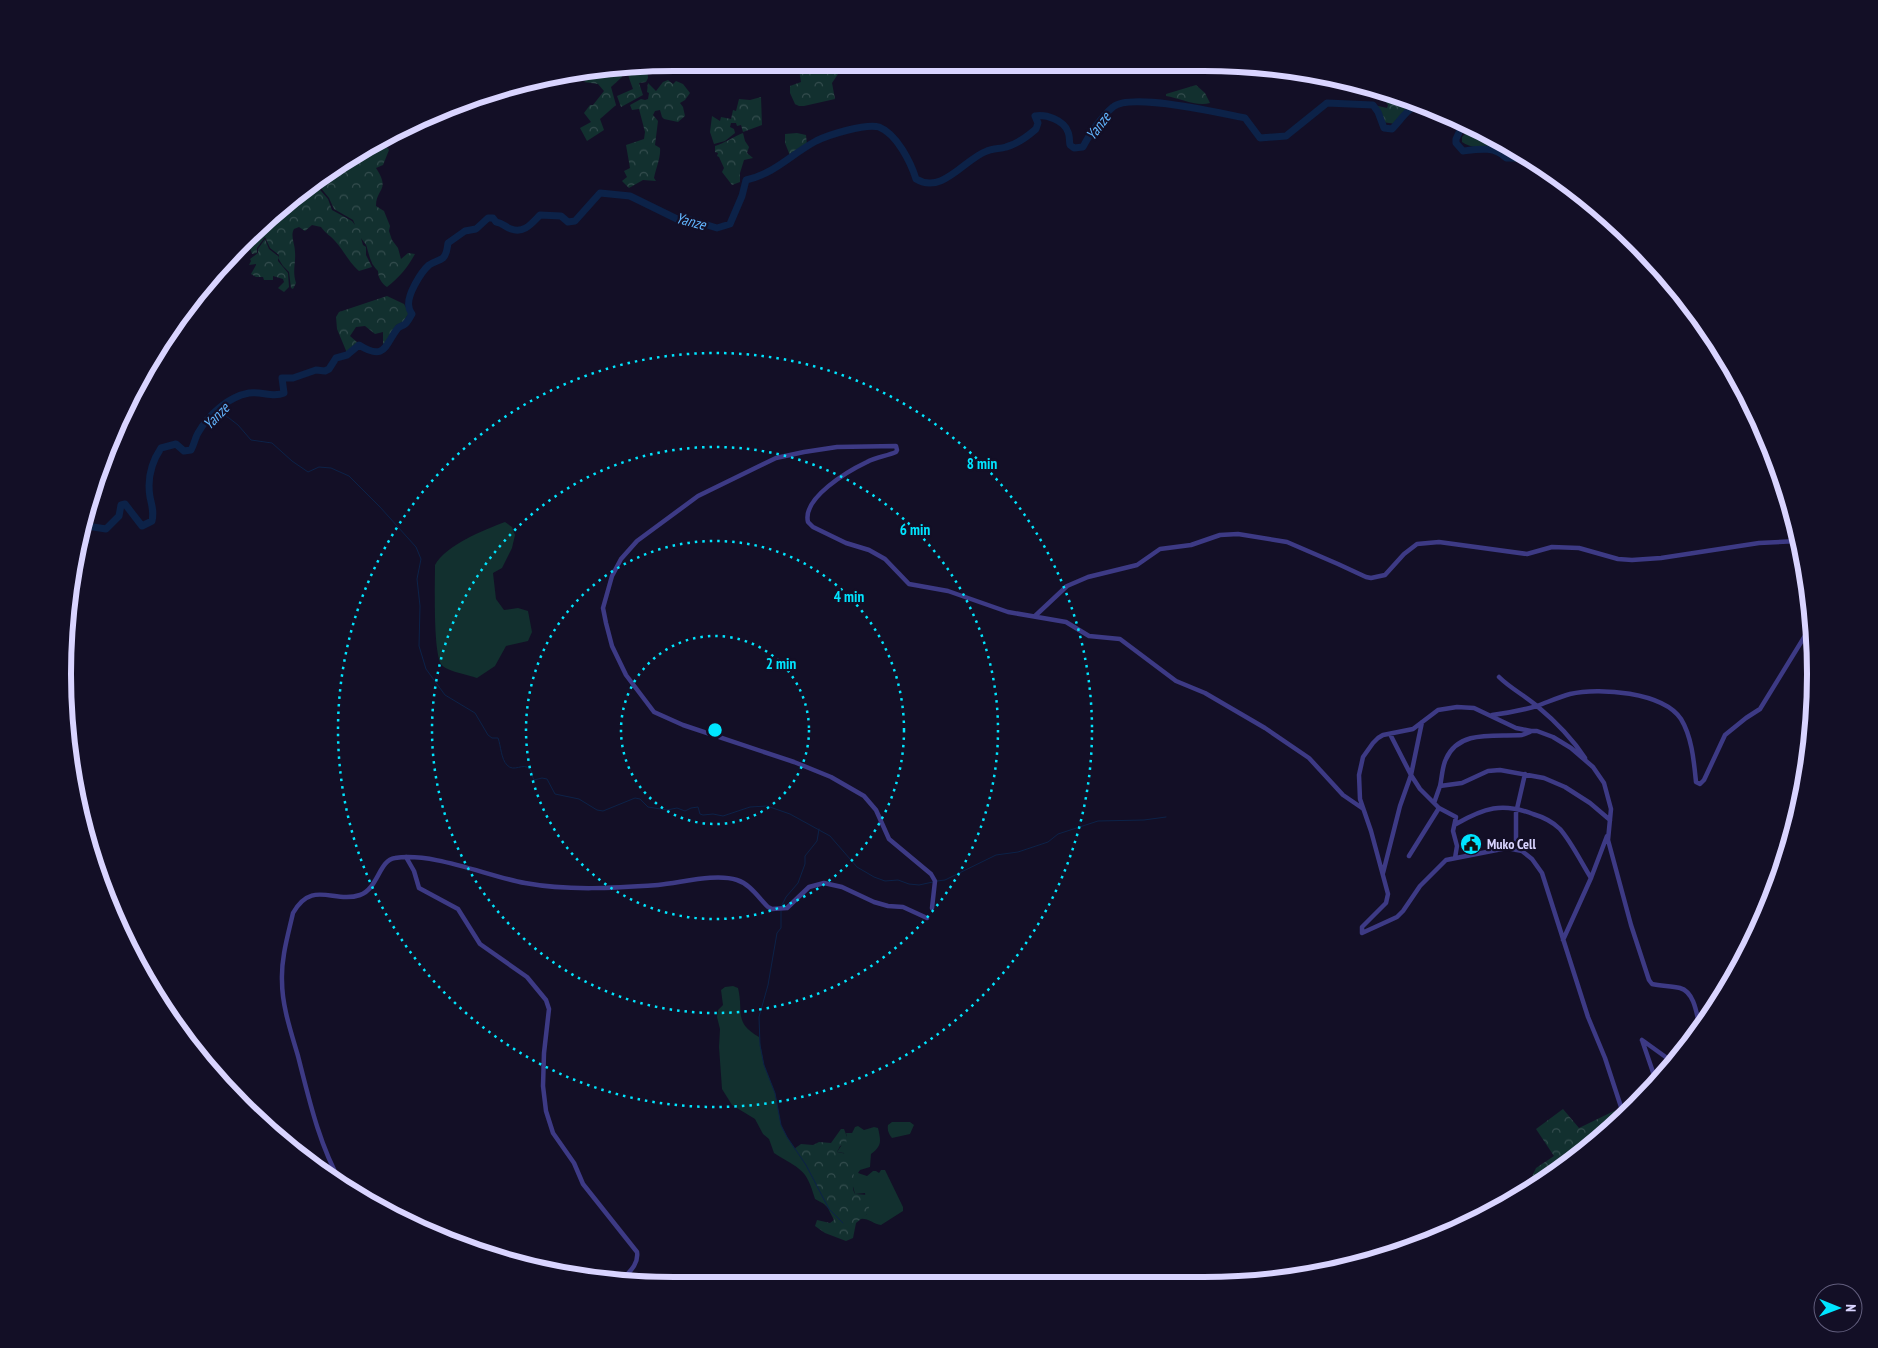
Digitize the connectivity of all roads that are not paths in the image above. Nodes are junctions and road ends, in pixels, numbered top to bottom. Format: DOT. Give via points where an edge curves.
graph roads {
  1 [pos="1792,541"];
  2 [pos="1035,616"];
  3 [pos="1805,636"];
  4 [pos="1499,677"];
  5 [pos="1537,706"];
  6 [pos="1491,715"];
  7 [pos="1422,722"];
  8 [pos="1531,731"];
  9 [pos="1390,734"];
  10 [pos="1588,763"];
  11 [pos="1524,774"];
  12 [pos="1411,775"];
  13 [pos="1440,786"];
  14 [pos="1434,803"];
  15 [pos="1362,808"];
  16 [pos="1439,808"];
  17 [pos="1516,808"];
  18 [pos="1610,820"];
  19 [pos="1456,824"];
  20 [pos="1607,834"];
  21 [pos="1516,850"];
  22 [pos="1409,856"];
  23 [pos="406,857"];
  24 [pos="1455,858"];
  25 [pos="1383,876"];
  26 [pos="1591,878"];
  27 [pos="932,908"];
  28 [pos="927,918"];
  29 [pos="1563,940"];
  30 [pos="1698,1019"];
  31 [pos="1668,1058"];
  32 [pos="1654,1074"];
  33 [pos="1621,1108"];
  34 [pos="336,1173"];
  35 [pos="627,1274"];
  1 -- 2 [label="street" via="1632,560 1579,548 1552,547 1527,554 1426,542 1417,544 1404,554 1385,575 1371,578 1287,542 1238,534 1220,535 1191,545 1160,549 1137,565 1066,586"];
  2 -- 15 [label="street" via="1066,622 1090,636 1120,639 1176,681 1205,693 1309,758 1343,795"];
  2 -- 27 [label="street" via="1008,612 948,591 909,584 885,560 869,550 846,543 808,522 811,504 822,491 867,462 896,452 897,448 891,445 837,447 776,458 698,496 637,541 621,559 612,576 603,608 612,646 626,675 654,712 794,762 831,777 864,796 876,810 889,839 931,874 935,881"];
  3 -- 5 [label="street" via="1760,709 1725,735 1700,784 1696,782 1686,729 1673,710 1662,704 1620,692 1595,691 1571,694"];
  4 -- 5 [label="street"];
  5 -- 6 [label="street"];
  5 -- 10 [label="street" via="1578,747"];
  6 -- 7 [label="street" via="1474,708 1457,707 1438,710"];
  6 -- 8 [label="street" via="1516,728"];
  7 -- 9 [label="street" via="1412,729"];
  7 -- 12 [label="street"];
  8 -- 10 [label="street" via="1553,737"];
  8 -- 13 [label="street" via="1522,735 1468,738 1459,742 1446,760"];
  9 -- 12 [label="street"];
  9 -- 15 [label="street" via="1378,738 1363,758 1359,784"];
  10 -- 18 [label="street" via="1604,783 1611,809"];
  11 -- 13 [label="street" via="1488,771 1462,783"];
  11 -- 17 [label="street"];
  11 -- 18 [label="street" via="1565,787"];
  12 -- 14 [label="street"];
  12 -- 25 [label="street"];
  13 -- 14 [label="street"];
  14 -- 16 [label="street"];
  15 -- 25 [label="street"];
  16 -- 19 [label="street" via="1454,815"];
  16 -- 22 [label="street"];
  17 -- 19 [label="street" via="1484,810"];
  17 -- 21 [label="street"];
  17 -- 26 [label="street" via="1548,819 1559,829"];
  18 -- 20 [label="street"];
  19 -- 24 [label="street" via="1453,831 1458,846"];
  20 -- 26 [label="street"];
  20 -- 30 [label="street" via="1649,980 1652,984 1680,988 1689,994"];
  21 -- 24 [label="street" via="1494,849"];
  21 -- 29 [label="street" via="1532,859 1542,873"];
  23 -- 28 [label="street" via="452,864 536,884 609,887 731,878 746,884 772,908 787,908 809,887 824,882"];
  23 -- 34 [label="street" via="386,863 375,884 365,893 352,897 326,894 306,897 293,913 288,933 282,972 286,1009 314,1118"];
  23 -- 35 [label="street" via="419,888 458,909 480,944 527,977 548,1005 542,1076 550,1124 583,1184 637,1252 637,1260"];
  24 -- 25 [label="street" via="1442,863 1397,917 1364,934 1361,931 1365,923 1386,903 1388,894"];
  26 -- 29 [label="street"];
  29 -- 33 [label="street"];
  31 -- 32 [label="street" via="1642,1040"];
}
